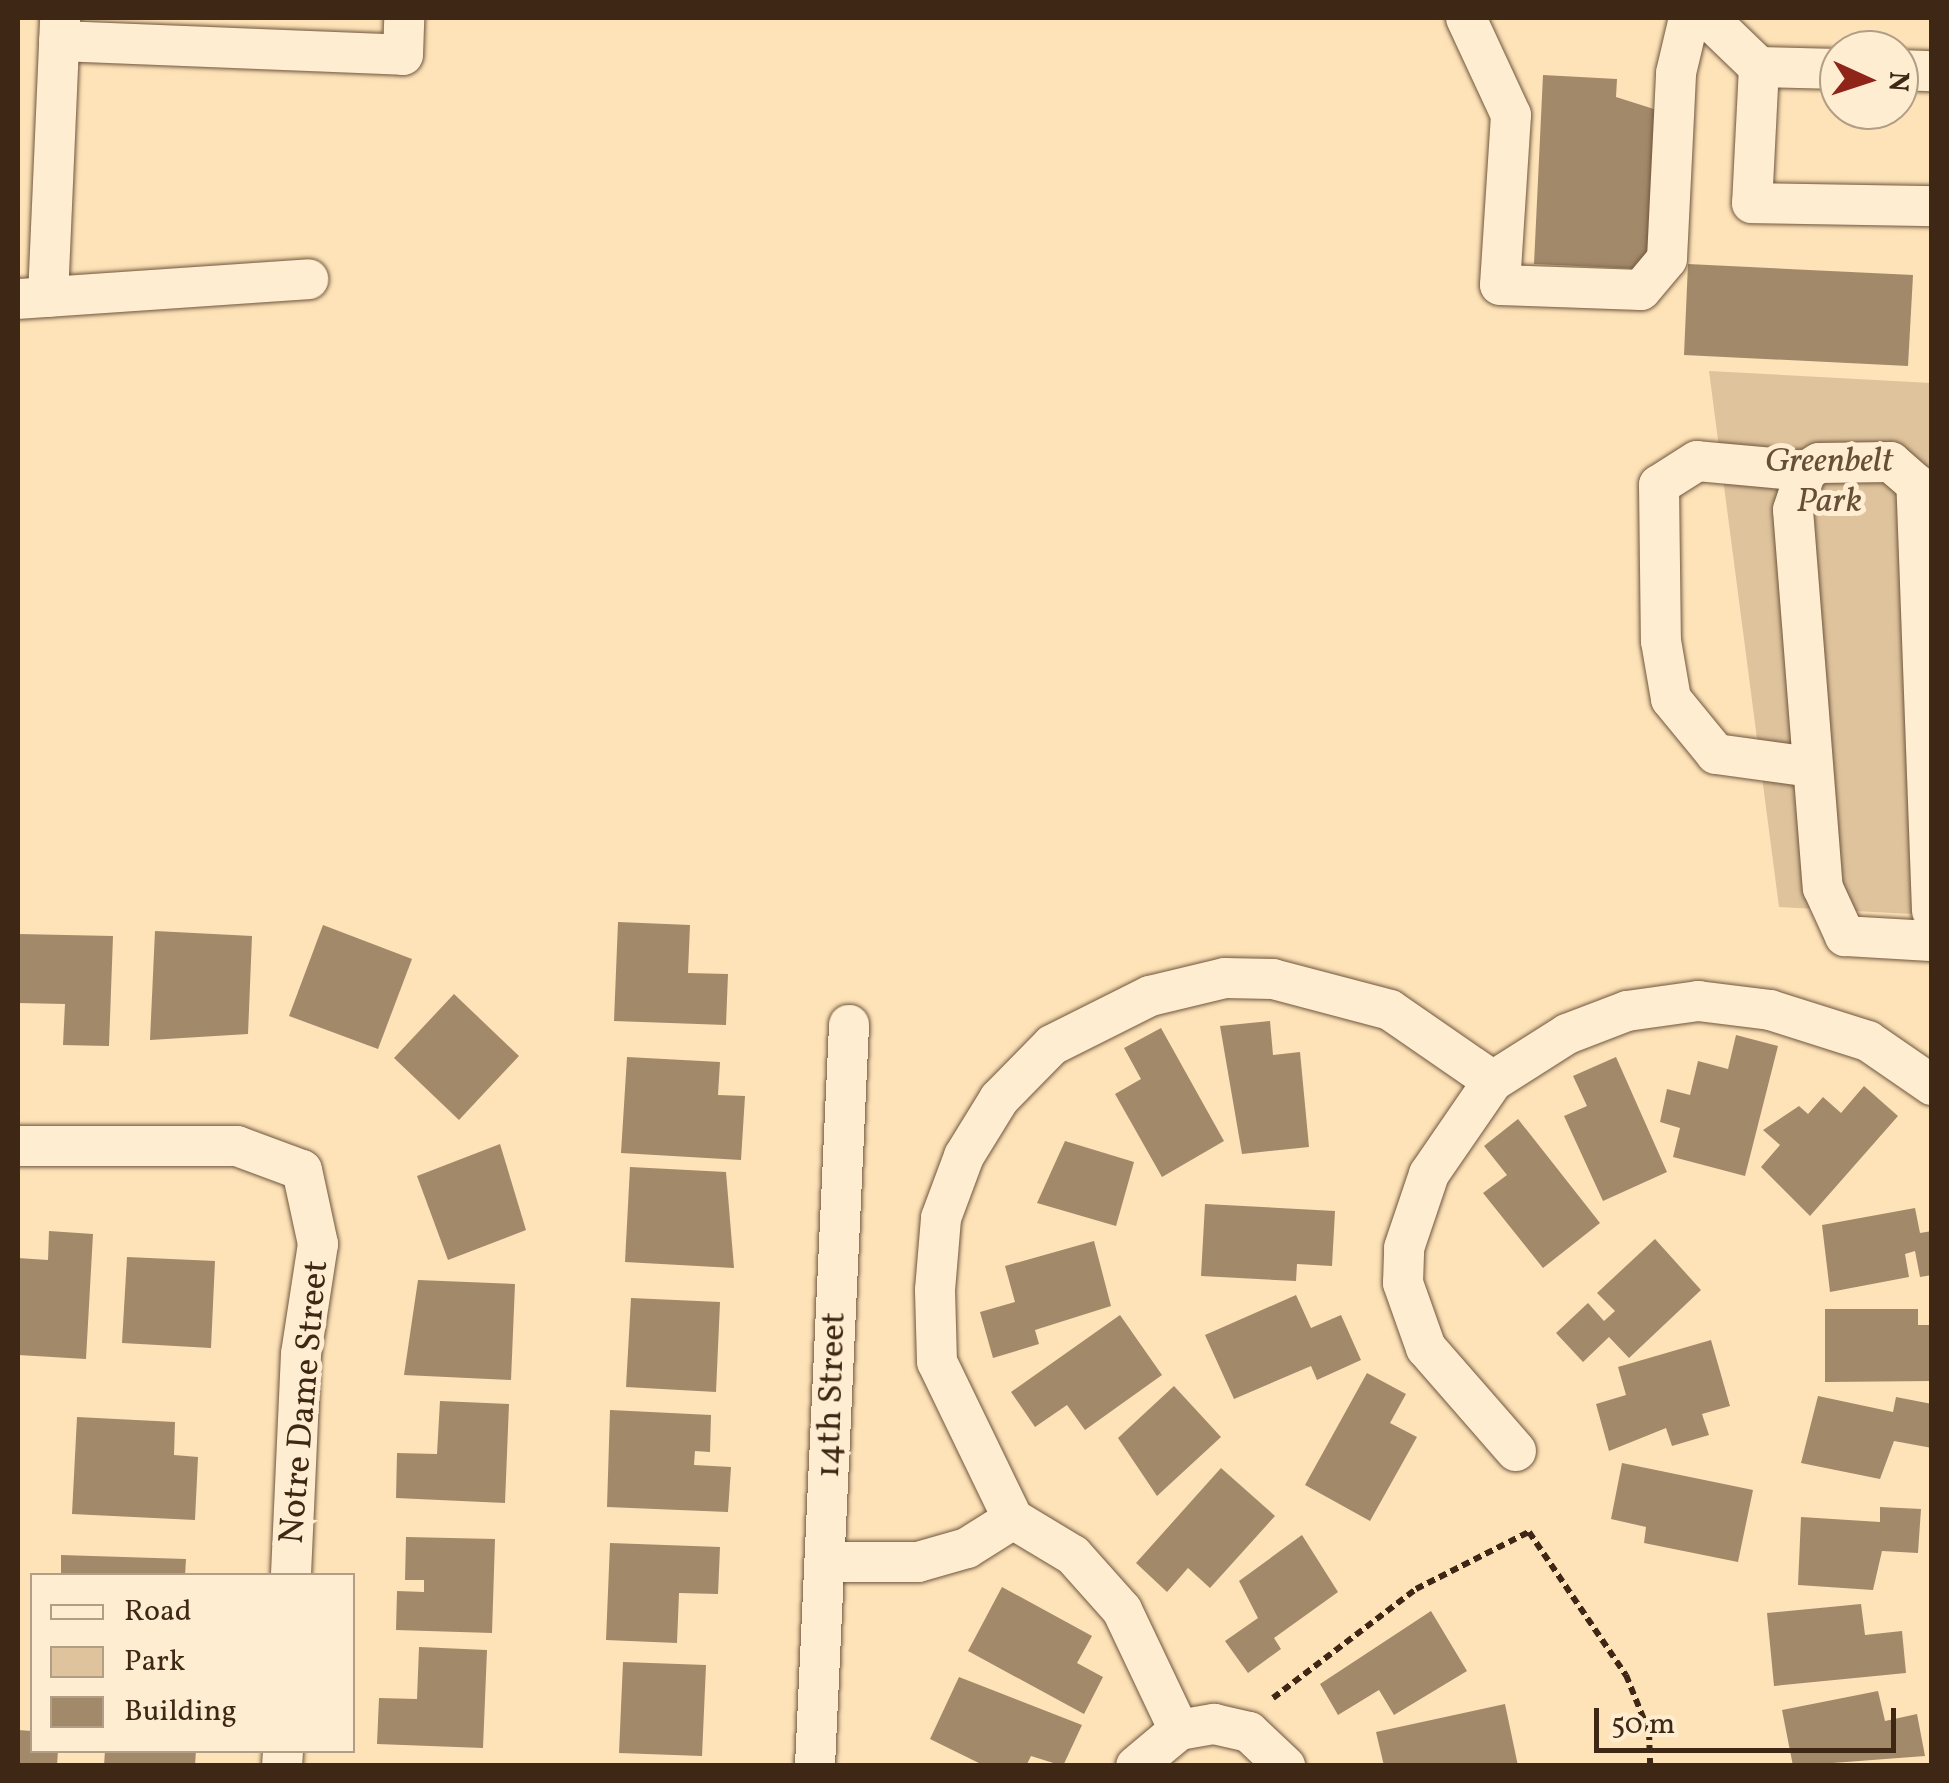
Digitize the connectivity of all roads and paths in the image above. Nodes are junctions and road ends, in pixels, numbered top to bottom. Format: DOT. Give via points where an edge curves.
graph roads {
  1 [pos="404,18"];
  2 [pos="1466,18"];
  3 [pos="1688,18"];
  4 [pos="1708,18"];
  5 [pos="60,29"];
  6 [pos="1759,67"];
  7 [pos="1819,68"];
  8 [pos="1932,206"];
  9 [pos="308,279"];
  10 [pos="33,298"];
  11 [pos="1806,471"];
  12 [pos="1811,766"];
  13 [pos="1932,911"];
  14 [pos="1932,942"];
  15 [pos="848,1025"];
  16 [pos="1493,1081"];
  17 [pos="1932,1085"];
  18 [pos="18,1146"];
  19 [pos="1516,1451"];
  20 [pos="1013,1520"];
  21 [pos="825,1562"];
  22 [pos="291,1573"];
  23 [pos="1272,1698"];
  24 [pos="1179,1730"];
  25 [pos="814,1766"];
  26 [pos="1136,1766"];
  27 [pos="1286,1766"];
  28 [pos="1650,1766"];
  1 -- 5 [label="street" via="402,55"];
  2 -- 3 [label="street" via="1511,115 1500,285 1641,290 1667,259 1676,73"];
  4 -- 6 [label="street"];
  5 -- 10 [label="street"];
  6 -- 7 [label="street"];
  6 -- 8 [label="street" via="1752,204"];
  9 -- 10 [label="street"];
  11 -- 12 [label="street" via="1794,510"];
  11 -- 12 [label="street" via="1697,461 1659,485 1661,641 1671,699 1716,754"];
  11 -- 13 [label="street" via="1892,462 1916,484"];
  12 -- 14 [label="street" via="1823,888 1845,936"];
  15 -- 21 [label="street, 14th Street"];
  16 -- 17 [label="street" via="1566,1034 1627,1011 1698,1002 1770,1010 1868,1040"];
  16 -- 19 [label="street" via="1429,1174 1404,1248 1403,1283 1426,1348"];
  16 -- 20 [label="street" via="1390,1010 1272,979 1226,978 1150,996 1052,1045 999,1099 964,1156 942,1218 935,1290 937,1362"];
  18 -- 22 [label="street, Notre Dame Street" via="237,1146 302,1170 318,1244 302,1354"];
  20 -- 21 [label="street" via="966,1548 918,1562"];
  20 -- 24 [label="street" via="1073,1555 1122,1610"];
  21 -- 25 [label="street, 14th Street"];
  23 -- 28 [label="path" via="1416,1589 1529,1532 1626,1675 1649,1732"];
  24 -- 26 [label="street"];
  24 -- 27 [label="street" via="1214,1724 1248,1732"];
}
